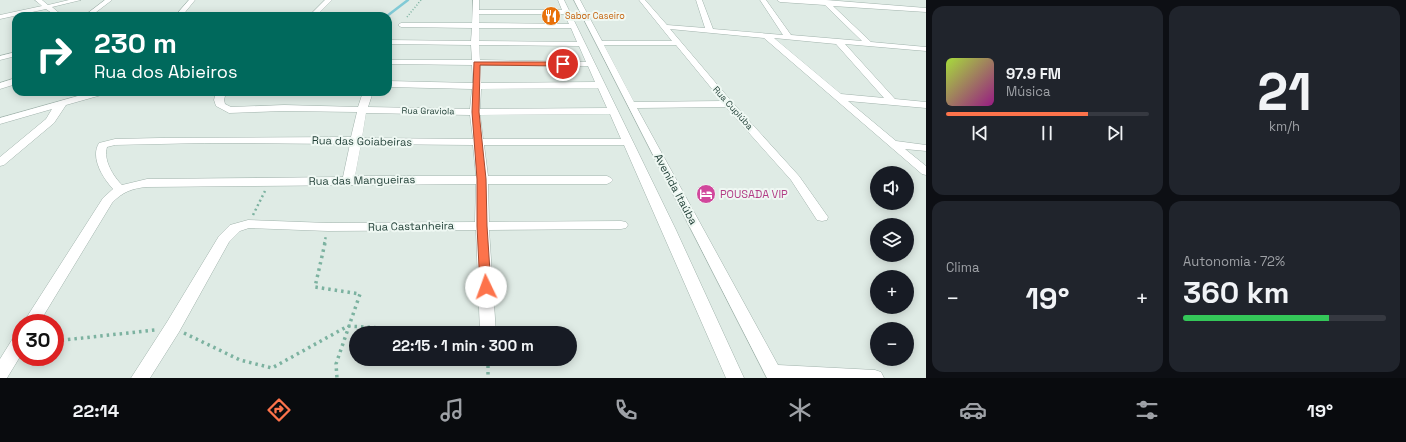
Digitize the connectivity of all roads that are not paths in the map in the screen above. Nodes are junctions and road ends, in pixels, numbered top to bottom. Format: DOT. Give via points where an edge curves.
graph roads {
  1 [pos="38,0"];
  2 [pos="78,0"];
  3 [pos="109,0"];
  4 [pos="192,0"];
  5 [pos="329,0"];
  6 [pos="561,0"];
  7 [pos="577,0"];
  8 [pos="642,0"];
  9 [pos="699,0"];
  10 [pos="763,0"];
  11 [pos="780,0"];
  12 [pos="886,0"];
  13 [pos="826,2"];
  14 [pos="475,6"];
  15 [pos="47,7"];
  16 [pos="895,8"];
  17 [pos="926,10"];
  18 [pos="24,12"];
  19 [pos="54,12"];
  20 [pos="92,12"];
  21 [pos="182,12"];
  22 [pos="317,12"];
  23 [pos="567,12"];
  24 [pos="12,14"];
  25 [pos="0,17"];
  26 [pos="401,25"];
  27 [pos="475,25"];
  28 [pos="573,26"];
  29 [pos="666,27"];
  30 [pos="710,31"];
  31 [pos="767,36"];
  32 [pos="788,37"];
  33 [pos="392,42"];
  34 [pos="475,42"];
  35 [pos="839,42"];
  36 [pos="599,43"];
  37 [pos="678,43"];
  38 [pos="582,44"];
  39 [pos="869,44"];
  40 [pos="926,49"];
  41 [pos="12,55"];
  42 [pos="0,58"];
  43 [pos="392,62"];
  44 [pos="477,63"];
  45 [pos="591,64"];
  46 [pos="12,82"];
  47 [pos="392,84"];
  48 [pos="0,86"];
  49 [pos="477,86"];
  50 [pos="603,88"];
  51 [pos="624,92"];
  52 [pos="89,96"];
  53 [pos="220,96"];
  54 [pos="367,96"];
  55 [pos="839,97"];
  56 [pos="892,102"];
  57 [pos="62,104"];
  58 [pos="729,104"];
  59 [pos="631,105"];
  60 [pos="926,105"];
  61 [pos="362,110"];
  62 [pos="613,111"];
  63 [pos="475,112"];
  64 [pos="0,121"];
  65 [pos="356,140"];
  66 [pos="478,142"];
  67 [pos="628,142"];
  68 [pos="894,144"];
  69 [pos="926,148"];
  70 [pos="0,162"];
  71 [pos="926,172"];
  72 [pos="482,179"];
  73 [pos="348,180"];
  74 [pos="606,180"];
  75 [pos="119,189"];
  76 [pos="822,217"];
  77 [pos="621,225"];
  78 [pos="482,226"];
  79 [pos="38,314"];
  80 [pos="488,326"];
  81 [pos="12,355"];
  82 [pos="0,374"];
  83 [pos="774,375"];
  84 [pos="140,378"];
  85 [pos="735,378"];
  86 [pos="875,378"];
  1 -- 15 [label="street"];
  2 -- 15 [label="street"];
  3 -- 20 [label="street"];
  4 -- 21 [label="street"];
  5 -- 22 [label="street"];
  6 -- 23 [label="street, Avenida Itaúba"];
  7 -- 36 [label="street, Avenida Itaúba"];
  8 -- 29 [label="street, Rua Cupiúba"];
  9 -- 30 [label="street"];
  10 -- 32 [label="street"];
  11 -- 13 [label="street"];
  12 -- 16 [label="street"];
  13 -- 16 [label="street"];
  13 -- 39 [label="street"];
  14 -- 23 [label="street"];
  14 -- 27 [label="street"];
  15 -- 18 [label="street"];
  15 -- 19 [label="street"];
  16 -- 17 [label="street"];
  23 -- 28 [label="street, Avenida Itaúba"];
  24 -- 25 [label="street"];
  26 -- 27 [label="street"];
  27 -- 28 [label="street"];
  27 -- 34 [label="street"];
  28 -- 38 [label="street, Avenida Itaúba"];
  29 -- 30 [label="street"];
  29 -- 37 [label="street, Rua Cupiúba"];
  30 -- 31 [label="street"];
  31 -- 32 [label="street"];
  31 -- 55 [label="street"];
  32 -- 35 [label="street"];
  33 -- 34 [label="street"];
  34 -- 38 [label="street"];
  34 -- 44 [label="street"];
  35 -- 39 [label="street"];
  35 -- 56 [label="street"];
  36 -- 37 [label="street"];
  36 -- 51 [label="street, Avenida Itaúba"];
  37 -- 58 [label="street, Rua Cupiúba"];
  38 -- 45 [label="street, Avenida Itaúba"];
  39 -- 40 [label="street"];
  41 -- 42 [label="street"];
  43 -- 44 [label="street"];
  44 -- 45 [label="street"];
  44 -- 49 [label="street"];
  45 -- 50 [label="street, Avenida Itaúba"];
  46 -- 48 [label="street"];
  47 -- 49 [label="street"];
  49 -- 50 [label="street"];
  49 -- 63 [label="street"];
  50 -- 51 [label="street"];
  50 -- 62 [label="street, Avenida Itaúba"];
  51 -- 59 [label="street, Avenida Itaúba"];
  52 -- 57 [label="street"];
  53 -- 61 [label="street, Rua Graviola" via="221,106 229,110"];
  54 -- 61 [label="street"];
  55 -- 56 [label="street"];
  55 -- 68 [label="street"];
  56 -- 60 [label="street"];
  57 -- 64 [label="street"];
  57 -- 70 [label="street" via="50,121"];
  58 -- 59 [label="street"];
  58 -- 76 [label="street, Rua Cupiúba" via="795,178"];
  59 -- 83 [label="street, Avenida Itaúba"];
  61 -- 63 [label="street, Rua Graviola"];
  61 -- 65 [label="street"];
  62 -- 63 [label="street, Rua Graviola"];
  62 -- 67 [label="street, Avenida Itaúba"];
  63 -- 66 [label="street"];
  65 -- 66 [label="street, Rua das Goiabeiras"];
  65 -- 73 [label="street"];
  65 -- 75 [label="street, Rua das Goiabeiras" via="131,141 106,144 101,146 100,151 105,170 112,183"];
  66 -- 67 [label="street, Rua das Goiabeiras"];
  66 -- 72 [label="street"];
  67 -- 85 [label="street, Avenida Itaúba"];
  68 -- 69 [label="street"];
  68 -- 71 [label="street"];
  72 -- 73 [label="street, Rua das Mangueiras"];
  72 -- 74 [label="street, Rua das Mangueiras"];
  72 -- 78 [label="street"];
  73 -- 75 [label="street, Rua das Mangueiras" via="146,183"];
  75 -- 79 [label="street" via="107,201"];
  77 -- 78 [label="street, Rua Castanheira"];
  78 -- 80 [label="street"];
  78 -- 84 [label="street, Rua Castanheira" via="328,227 248,224 235,228 224,240"];
  81 -- 82 [label="street"];
  83 -- 86 [label="street"];
}
